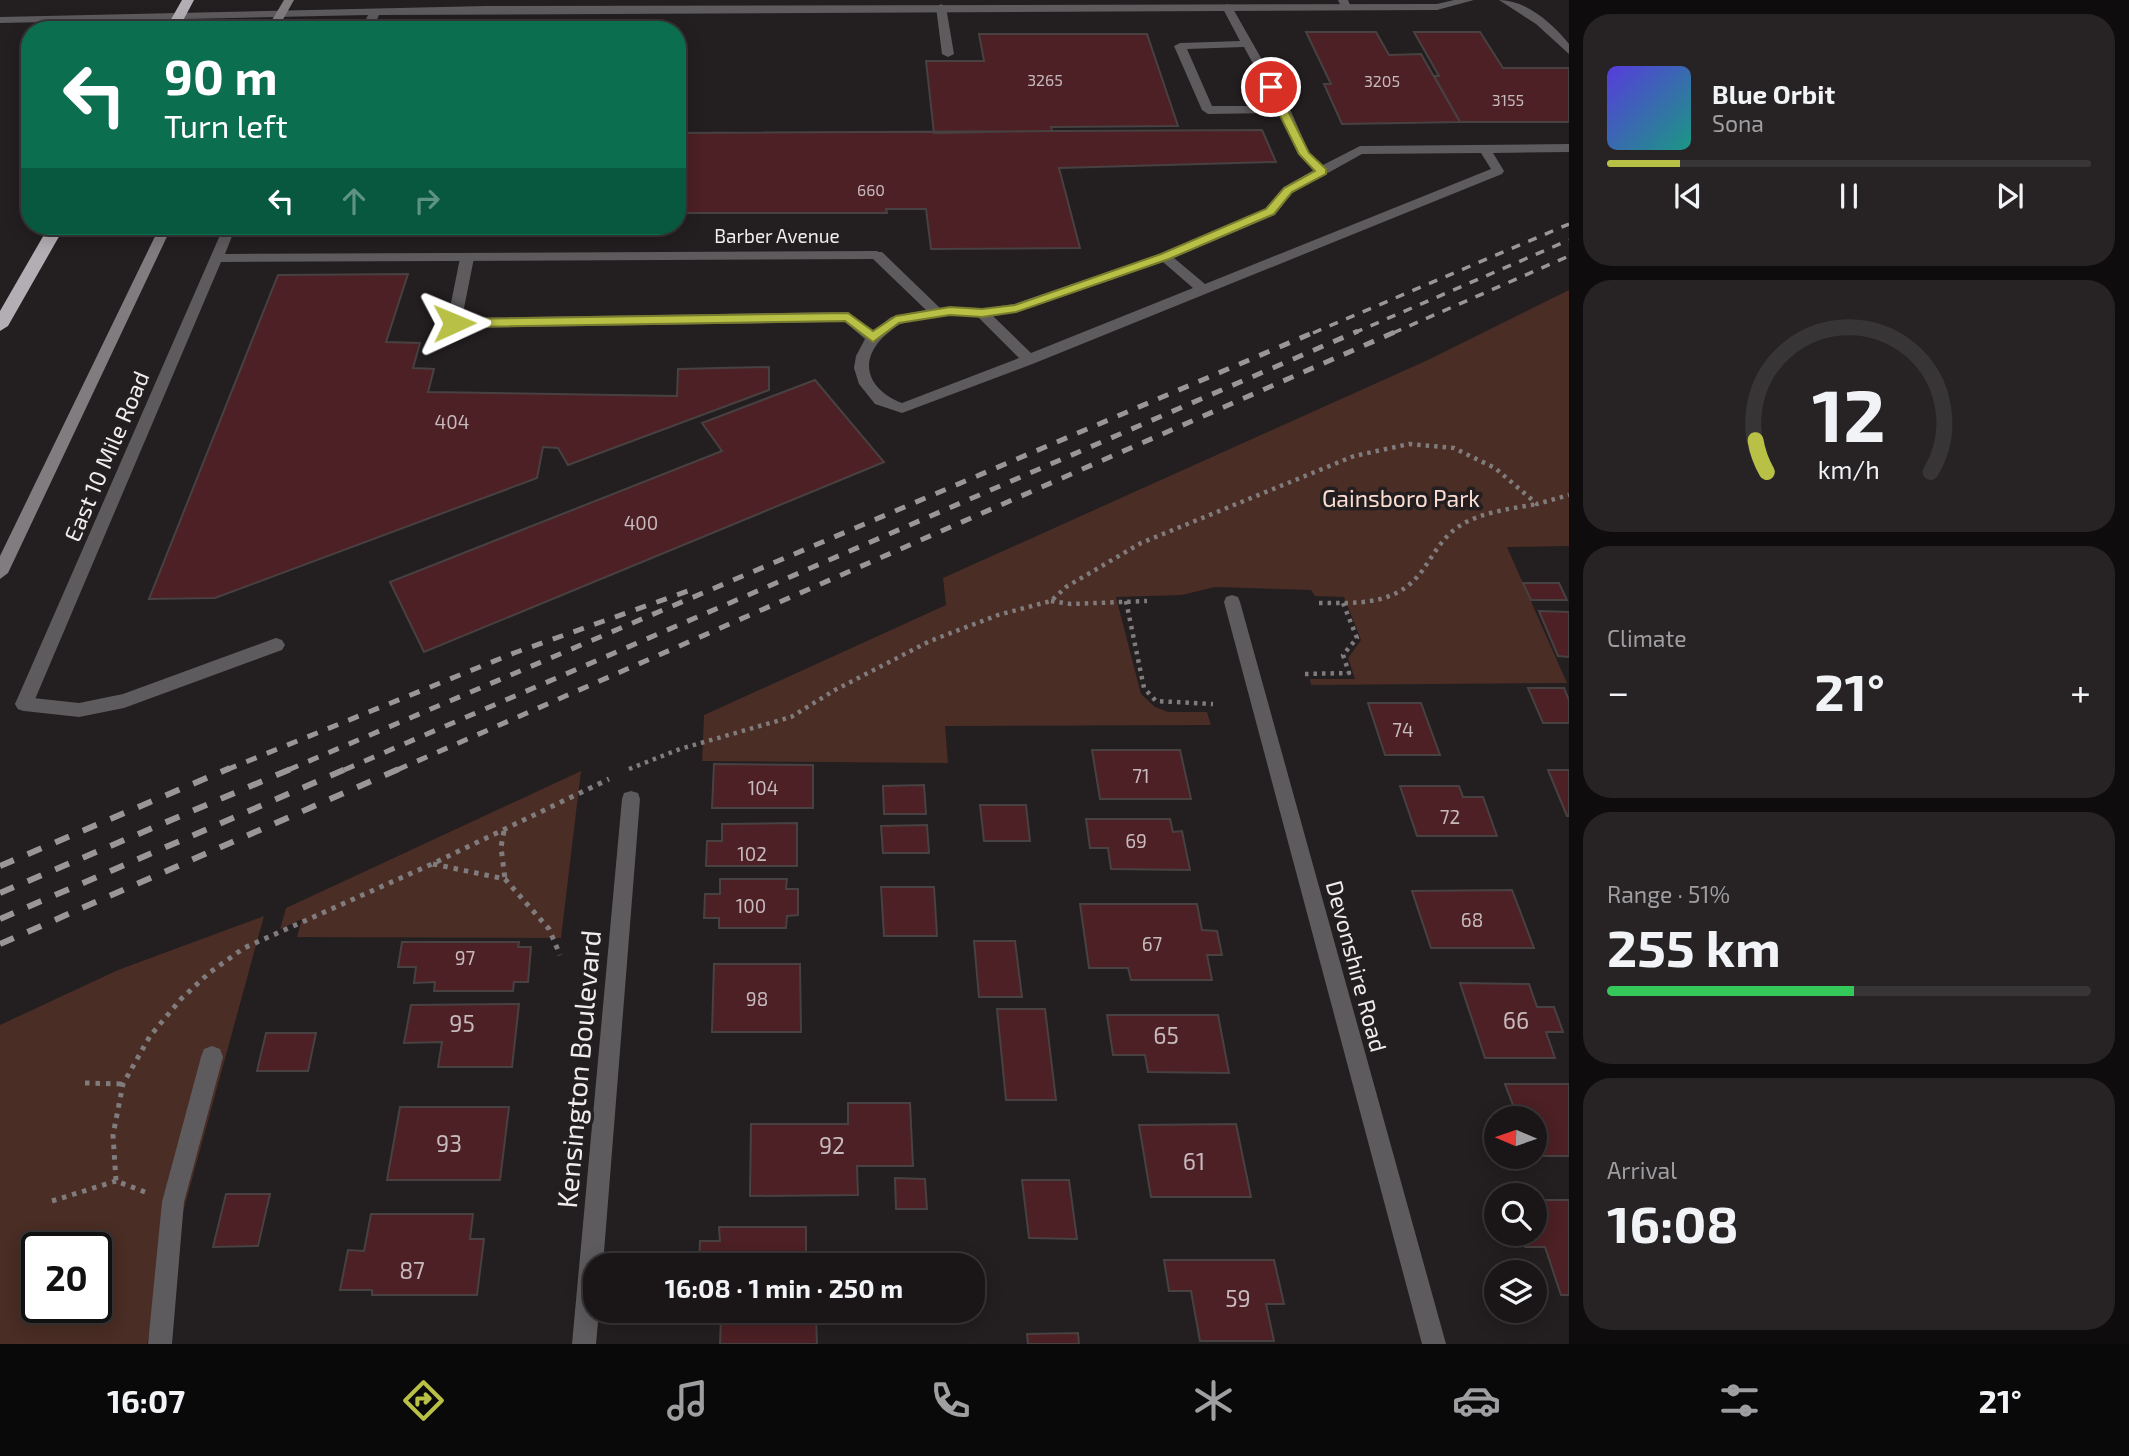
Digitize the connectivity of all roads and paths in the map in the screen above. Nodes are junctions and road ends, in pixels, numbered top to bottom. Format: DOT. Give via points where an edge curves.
graph roads {
  1 [pos="188,0"];
  2 [pos="289,0"];
  3 [pos="1469,0"];
  4 [pos="1504,0"];
  5 [pos="567,4"];
  6 [pos="1345,4"];
  7 [pos="941,7"];
  8 [pos="1227,7"];
  9 [pos="282,12"];
  10 [pos="375,12"];
  11 [pos="0,20"];
  12 [pos="176,21"];
  13 [pos="276,21"];
  14 [pos="370,21"];
  15 [pos="1247,44"];
  16 [pos="1569,51"];
  17 [pos="948,54"];
  18 [pos="1284,109"];
  19 [pos="1569,148"];
  20 [pos="1485,149"];
  21 [pos="1322,171"];
  22 [pos="52,235"];
  23 [pos="162,235"];
  24 [pos="226,235"];
  25 [pos="1165,257"];
  26 [pos="215,258"];
  27 [pos="467,258"];
  28 [pos="1204,290"];
  29 [pos="936,312"];
  30 [pos="982,313"];
  31 [pos="0,326"];
  32 [pos="873,338"];
  33 [pos="1030,360"];
  34 [pos="1569,495"];
  35 [pos="1537,504"];
  36 [pos="0,573"];
  37 [pos="1051,601"];
  38 [pos="1126,601"];
  39 [pos="1147,601"];
  40 [pos="1232,601"];
  41 [pos="1319,603"];
  42 [pos="1343,603"];
  43 [pos="276,645"];
  44 [pos="1305,674"];
  45 [pos="1213,704"];
  46 [pos="631,799"];
  47 [pos="504,830"];
  48 [pos="432,864"];
  49 [pos="505,879"];
  50 [pos="560,955"];
  51 [pos="212,1057"];
  52 [pos="85,1083"];
  53 [pos="123,1084"];
  54 [pos="116,1181"];
  55 [pos="52,1200"];
  56 [pos="173,1202"];
  57 [pos="160,1344"];
  58 [pos="584,1344"];
  59 [pos="1434,1344"];
  1 -- 12 [label="highway"];
  2 -- 9 [label="main road"];
  3 -- 6 [label="street" via="1437,7"];
  4 -- 16 [label="street" via="1530,14"];
  5 -- 7 [label="street"];
  5 -- 10 [label="street"];
  6 -- 8 [label="street"];
  7 -- 8 [label="street"];
  7 -- 17 [label="street"];
  8 -- 15 [label="street"];
  9 -- 10 [label="street"];
  9 -- 11 [label="street"];
  9 -- 13 [label="main road"];
  10 -- 14 [label="street"];
  15 -- 18 [label="street"];
  15 -- 18 [label="street" via="1180,46 1208,110"];
  18 -- 21 [label="street" via="1304,154"];
  19 -- 20 [label="street"];
  20 -- 21 [label="street" via="1360,150"];
  20 -- 28 [label="street" via="1498,171"];
  21 -- 25 [label="street" via="1288,190 1270,212"];
  22 -- 31 [label="highway"];
  23 -- 36 [label="main road, East 10 Mile Road"];
  24 -- 26 [label="street, East 10 Mile Road"];
  25 -- 28 [label="street"];
  25 -- 30 [label="street" via="1016,308"];
  26 -- 27 [label="street, Barber Avenue"];
  26 -- 43 [label="street, East 10 Mile Road" via="24,704 79,710 124,701"];
  27 -- 29 [label="street, Barber Avenue" via="877,255"];
  27 -- 32 [label="street" via="454,323 848,317"];
  28 -- 33 [label="street"];
  29 -- 30 [label="street"];
  29 -- 32 [label="street" via="896,320"];
  30 -- 33 [label="street"];
  32 -- 33 [label="street" via="863,356 866,384 880,400 902,408"];
  34 -- 35 [label="path"];
  35 -- 37 [label="path" via="1489,462 1466,451 1416,442 1388,445 1141,543 1066,587"];
  35 -- 42 [label="path" via="1478,517 1454,530 1413,582 1394,596"];
  37 -- 38 [label="path"];
  37 -- 47 [label="path" via="930,640 791,717 680,748"];
  38 -- 39 [label="path"];
  38 -- 45 [label="path" via="1144,688 1156,701"];
  40 -- 59 [label="street, Devonshire Road"];
  41 -- 42 [label="path"];
  42 -- 44 [label="path" via="1357,638 1343,655 1349,673"];
  46 -- 58 [label="street, Kensington Boulevard"];
  47 -- 48 [label="path"];
  47 -- 49 [label="path"];
  48 -- 49 [label="path"];
  48 -- 53 [label="path" via="244,947 181,999 150,1036"];
  49 -- 50 [label="path" via="549,929"];
  51 -- 56 [label="street"];
  52 -- 53 [label="path"];
  53 -- 54 [label="path" via="113,1135"];
  54 -- 55 [label="path"];
  54 -- 56 [label="path"];
  56 -- 57 [label="street"];
}
